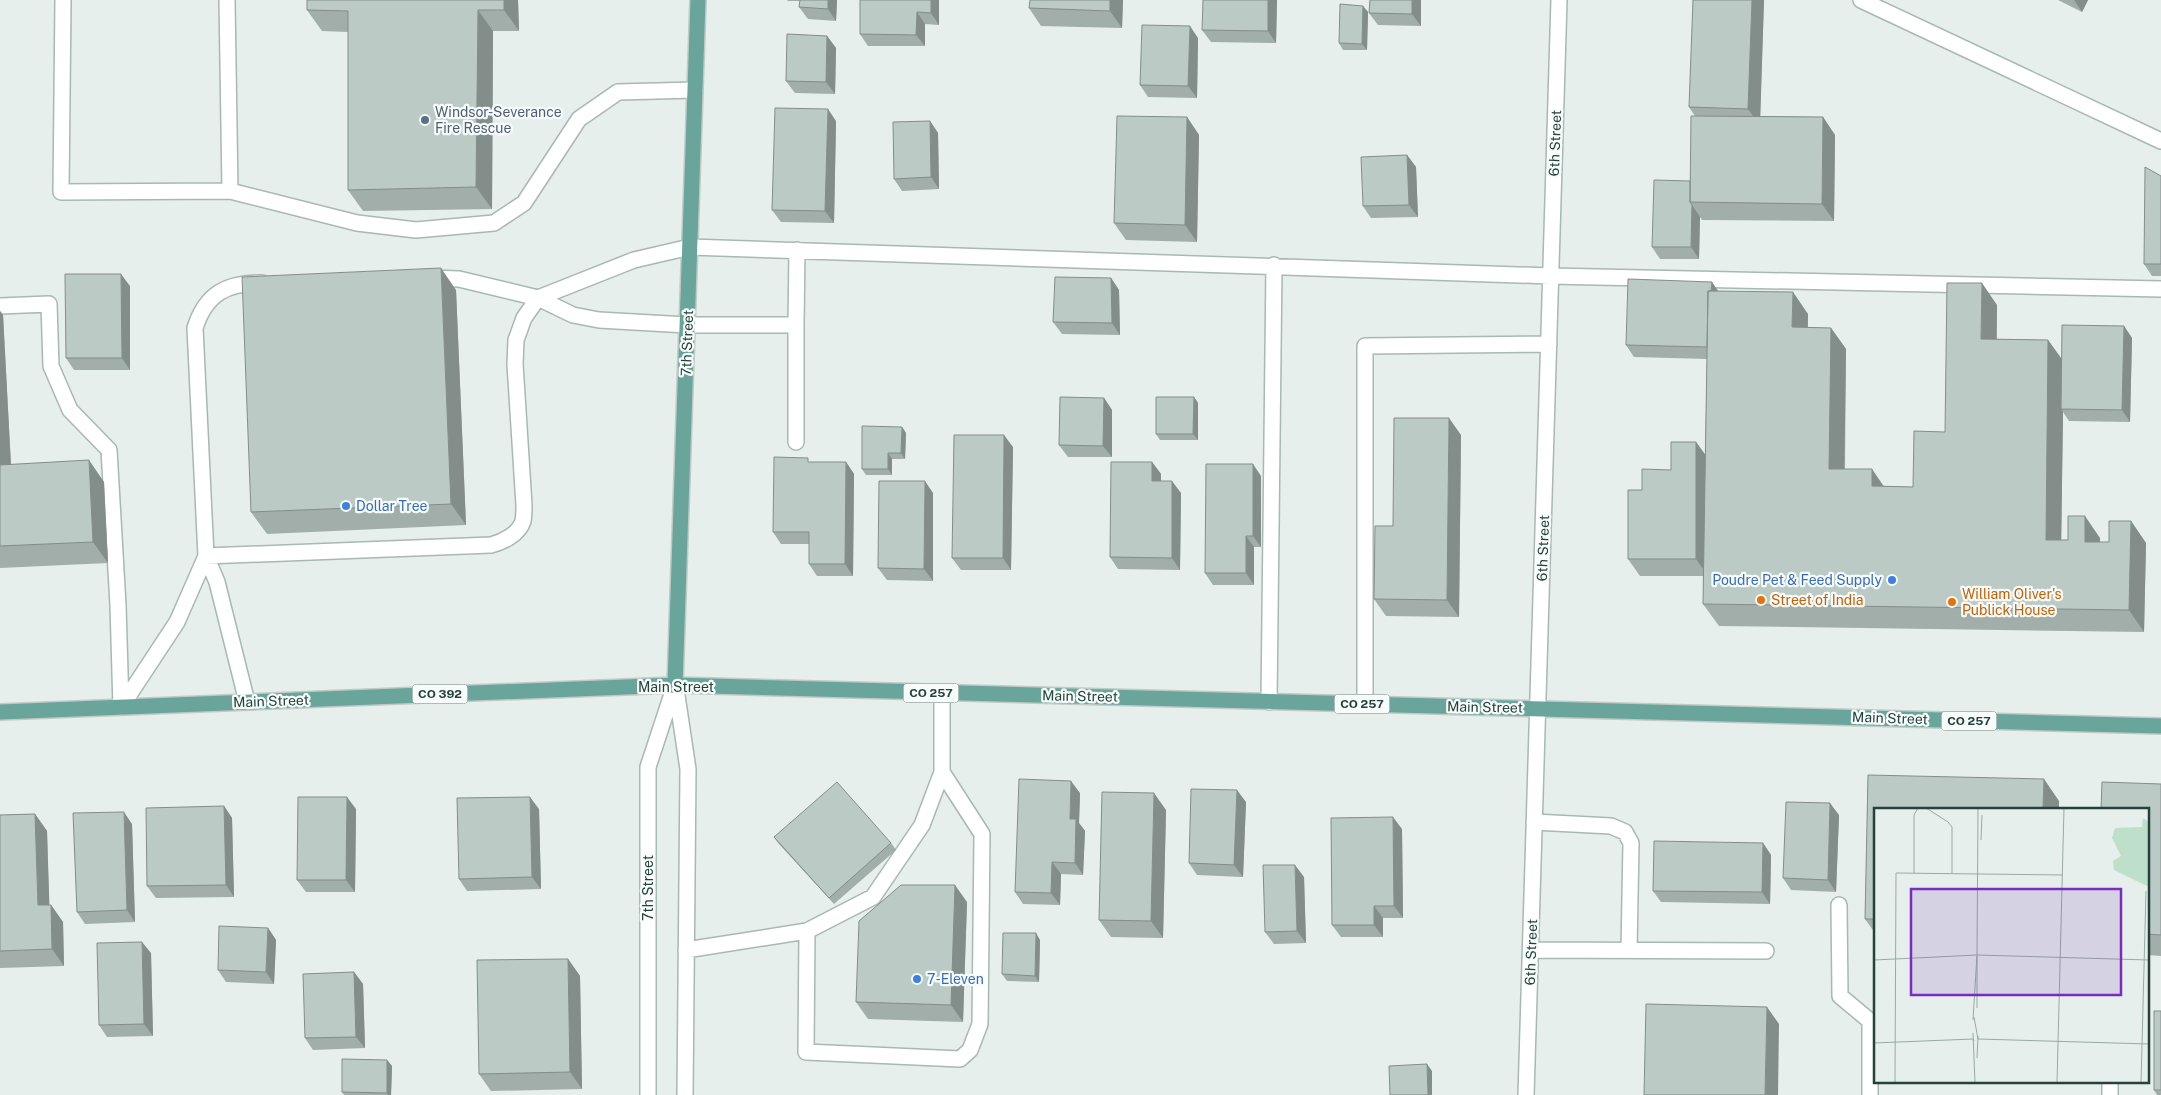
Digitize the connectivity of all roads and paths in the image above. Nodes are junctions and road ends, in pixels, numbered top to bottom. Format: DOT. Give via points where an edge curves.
graph roads {
  1 [pos="63,0"];
  2 [pos="227,0"];
  3 [pos="698,0"];
  4 [pos="1559,0"];
  5 [pos="1861,0"];
  6 [pos="695,90"];
  7 [pos="2161,141"];
  8 [pos="230,191"];
  9 [pos="690,247"];
  10 [pos="797,250"];
  11 [pos="1274,266"];
  12 [pos="1551,276"];
  13 [pos="420,278"];
  14 [pos="280,282"];
  15 [pos="2161,289"];
  16 [pos="538,298"];
  17 [pos="0,306"];
  18 [pos="687,325"];
  19 [pos="796,325"];
  20 [pos="1549,344"];
  21 [pos="796,442"];
  22 [pos="206,556"];
  23 [pos="675,685"];
  24 [pos="942,693"];
  25 [pos="247,702"];
  26 [pos="1269,702"];
  27 [pos="1365,704"];
  28 [pos="121,707"];
  29 [pos="1538,709"];
  30 [pos="0,712"];
  31 [pos="2161,726"];
  32 [pos="942,772"];
  33 [pos="1534,822"];
  34 [pos="1839,905"];
  35 [pos="807,931"];
  36 [pos="686,950"];
  37 [pos="1531,950"];
  38 [pos="1629,950"];
  39 [pos="1766,951"];
  40 [pos="2110,1082"];
  41 [pos="648,1095"];
  42 [pos="685,1095"];
  43 [pos="1526,1095"];
  44 [pos="1870,1095"];
  45 [pos="2110,1095"];
  1 -- 8 [label="street" via="61,192"];
  2 -- 8 [label="street"];
  3 -- 6 [label="main road, 7th Street"];
  4 -- 12 [label="street, 6th Street"];
  5 -- 7 [label="street"];
  6 -- 8 [label="street" via="618,92 579,120 524,202 494,223 416,230 367,224"];
  6 -- 9 [label="main road, 7th Street"];
  9 -- 10 [label="street"];
  9 -- 16 [label="street" via="634,260"];
  9 -- 18 [label="main road, 7th Street"];
  10 -- 11 [label="street"];
  10 -- 19 [label="street"];
  11 -- 12 [label="street"];
  11 -- 26 [label="street"];
  12 -- 15 [label="street"];
  12 -- 20 [label="street, 6th Street"];
  13 -- 16 [label="street" via="459,279"];
  14 -- 22 [label="street" via="240,283 227,288 212,298 200,313 195,328"];
  16 -- 18 [label="street" via="573,315 599,320"];
  16 -- 22 [label="street" via="524,318 516,340 524,505 523,522 512,536 491,545"];
  17 -- 28 [label="street" via="49,304 51,366 70,410 109,450"];
  18 -- 19 [label="street"];
  18 -- 23 [label="main road, 7th Street"];
  19 -- 21 [label="street"];
  20 -- 27 [label="street" via="1365,346"];
  20 -- 29 [label="street, 6th Street"];
  22 -- 25 [label="street" via="217,582"];
  22 -- 28 [label="street" via="177,622"];
  23 -- 24 [label="main road, Main Street / CO 257"];
  23 -- 25 [label="main road, Main Street / CO 392"];
  23 -- 36 [label="street, 7th Street" via="688,769"];
  23 -- 41 [label="street, 7th Street" via="648,767"];
  24 -- 26 [label="main road, Main Street / CO 257"];
  24 -- 32 [label="street"];
  25 -- 28 [label="main road, Main Street / CO 392"];
  26 -- 27 [label="main road, Main Street / CO 257"];
  27 -- 29 [label="main road, Main Street / CO 257"];
  28 -- 30 [label="main road, Main Street / CO 392"];
  29 -- 31 [label="main road, Main Street / CO 257"];
  29 -- 33 [label="street, 6th Street"];
  32 -- 35 [label="street" via="922,825 873,897"];
  32 -- 35 [label="street" via="982,834 980,1024 970,1050 960,1059 806,1052"];
  33 -- 37 [label="street, 6th Street"];
  33 -- 38 [label="street" via="1611,826 1625,832 1631,843"];
  34 -- 44 [label="street" via="1840,996 1870,1021"];
  35 -- 36 [label="street"];
  36 -- 42 [label="street, 7th Street"];
  37 -- 38 [label="street"];
  37 -- 43 [label="street, 6th Street"];
  38 -- 39 [label="street"];
  40 -- 45 [label="street"];
}
